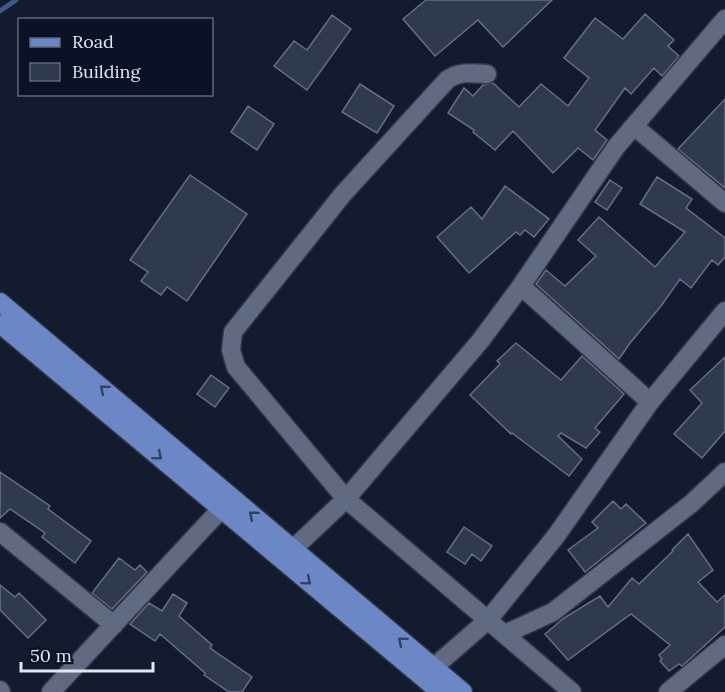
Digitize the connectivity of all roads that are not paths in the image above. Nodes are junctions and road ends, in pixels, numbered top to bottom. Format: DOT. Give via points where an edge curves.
graph roads {
  1 [pos="725,19"];
  2 [pos="487,74"];
  3 [pos="634,126"];
  4 [pos="725,203"];
  5 [pos="521,286"];
  6 [pos="0,302"];
  7 [pos="725,311"];
  8 [pos="0,324"];
  9 [pos="650,402"];
  10 [pos="725,472"];
  11 [pos="346,499"];
  12 [pos="221,508"];
  13 [pos="0,532"];
  14 [pos="294,548"];
  15 [pos="489,620"];
  16 [pos="114,625"];
  17 [pos="505,634"];
  18 [pos="725,645"];
  19 [pos="434,667"];
  20 [pos="51,692"];
  21 [pos="440,692"];
  22 [pos="463,692"];
  23 [pos="572,692"];
  24 [pos="668,692"];
  1 -- 3 [label="street"];
  2 -- 11 [label="street" via="454,75 447,80 343,194 233,332 231,350 236,367"];
  3 -- 4 [label="street"];
  3 -- 5 [label="street"];
  5 -- 9 [label="street"];
  5 -- 11 [label="street" via="481,340"];
  14 -- 6 [label="main road, one-way"];
  7 -- 9 [label="street"];
  8 -- 12 [label="main road, one-way"];
  9 -- 15 [label="street" via="556,536"];
  10 -- 17 [label="street" via="692,503 553,612"];
  11 -- 14 [label="street"];
  11 -- 15 [label="street"];
  12 -- 16 [label="street"];
  12 -- 21 [label="main road, one-way"];
  13 -- 16 [label="street"];
  19 -- 14 [label="main road, one-way"];
  15 -- 17 [label="street"];
  15 -- 19 [label="street"];
  16 -- 20 [label="street"];
  17 -- 23 [label="street"];
  18 -- 24 [label="street"];
  19 -- 22 [label="main road"];
}
